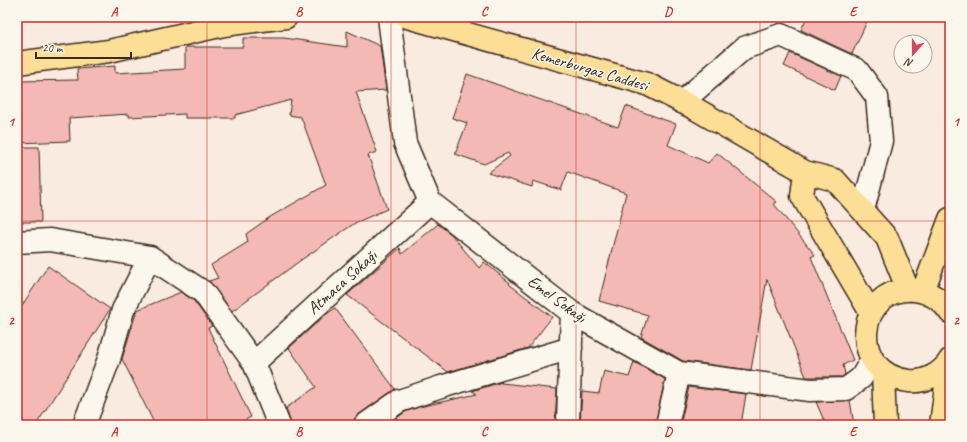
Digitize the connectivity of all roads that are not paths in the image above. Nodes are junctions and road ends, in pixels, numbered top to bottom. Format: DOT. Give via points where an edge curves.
graph roads {
  1 [pos="286,17"];
  2 [pos="389,17"];
  3 [pos="407,17"];
  4 [pos="222,21"];
  5 [pos="17,63"];
  6 [pos="682,102"];
  7 [pos="805,172"];
  8 [pos="430,202"];
  9 [pos="863,210"];
  10 [pos="950,219"];
  11 [pos="17,242"];
  12 [pos="150,257"];
  13 [pos="916,290"];
  14 [pos="950,312"];
  15 [pos="870,313"];
  16 [pos="572,314"];
  17 [pos="571,348"];
  18 [pos="950,361"];
  19 [pos="254,363"];
  20 [pos="878,366"];
  21 [pos="680,374"];
  22 [pos="84,425"];
  23 [pos="279,425"];
  24 [pos="366,425"];
  25 [pos="567,425"];
  26 [pos="667,425"];
  27 [pos="885,425"];
  28 [pos="941,425"];
  1 -- 4 [label="main road"];
  2 -- 8 [label="street, Emel Sokağı" via="405,143"];
  3 -- 6 [label="main road, Kemerburgaz Caddesi" via="648,84"];
  4 -- 5 [label="main road" via="109,51"];
  6 -- 7 [label="main road, Kemerburgaz Caddesi"];
  6 -- 9 [label="street" via="744,48 781,35 857,70 877,97 881,141"];
  7 -- 9 [label="main road, Kemerburgaz Caddesi" via="835,180"];
  7 -- 15 [label="main road" via="802,196"];
  8 -- 16 [label="street, Emel Sokağı"];
  8 -- 19 [label="street, Atmaca Sokağı"];
  9 -- 13 [label="main road, Kemerburgaz Caddesi" via="887,238"];
  10 -- 13 [label="main road"];
  11 -- 12 [label="street" via="50,240"];
  12 -- 19 [label="street" via="203,292"];
  12 -- 22 [label="street" via="123,310 109,359"];
  13 -- 14 [label="main road" via="935,297"];
  13 -- 15 [label="main road" via="893,293"];
  15 -- 20 [label="main road" via="865,329 866,345"];
  16 -- 17 [label="street"];
  16 -- 21 [label="street, Emel Sokağı"];
  17 -- 24 [label="street" via="399,402"];
  17 -- 25 [label="street"];
  18 -- 20 [label="main road" via="939,373 911,382 896,379"];
  18 -- 28 [label="main road"];
  19 -- 23 [label="street"];
  20 -- 21 [label="street, Emel Sokağı" via="846,389 810,390"];
  20 -- 27 [label="main road"];
  21 -- 26 [label="street"];
}
